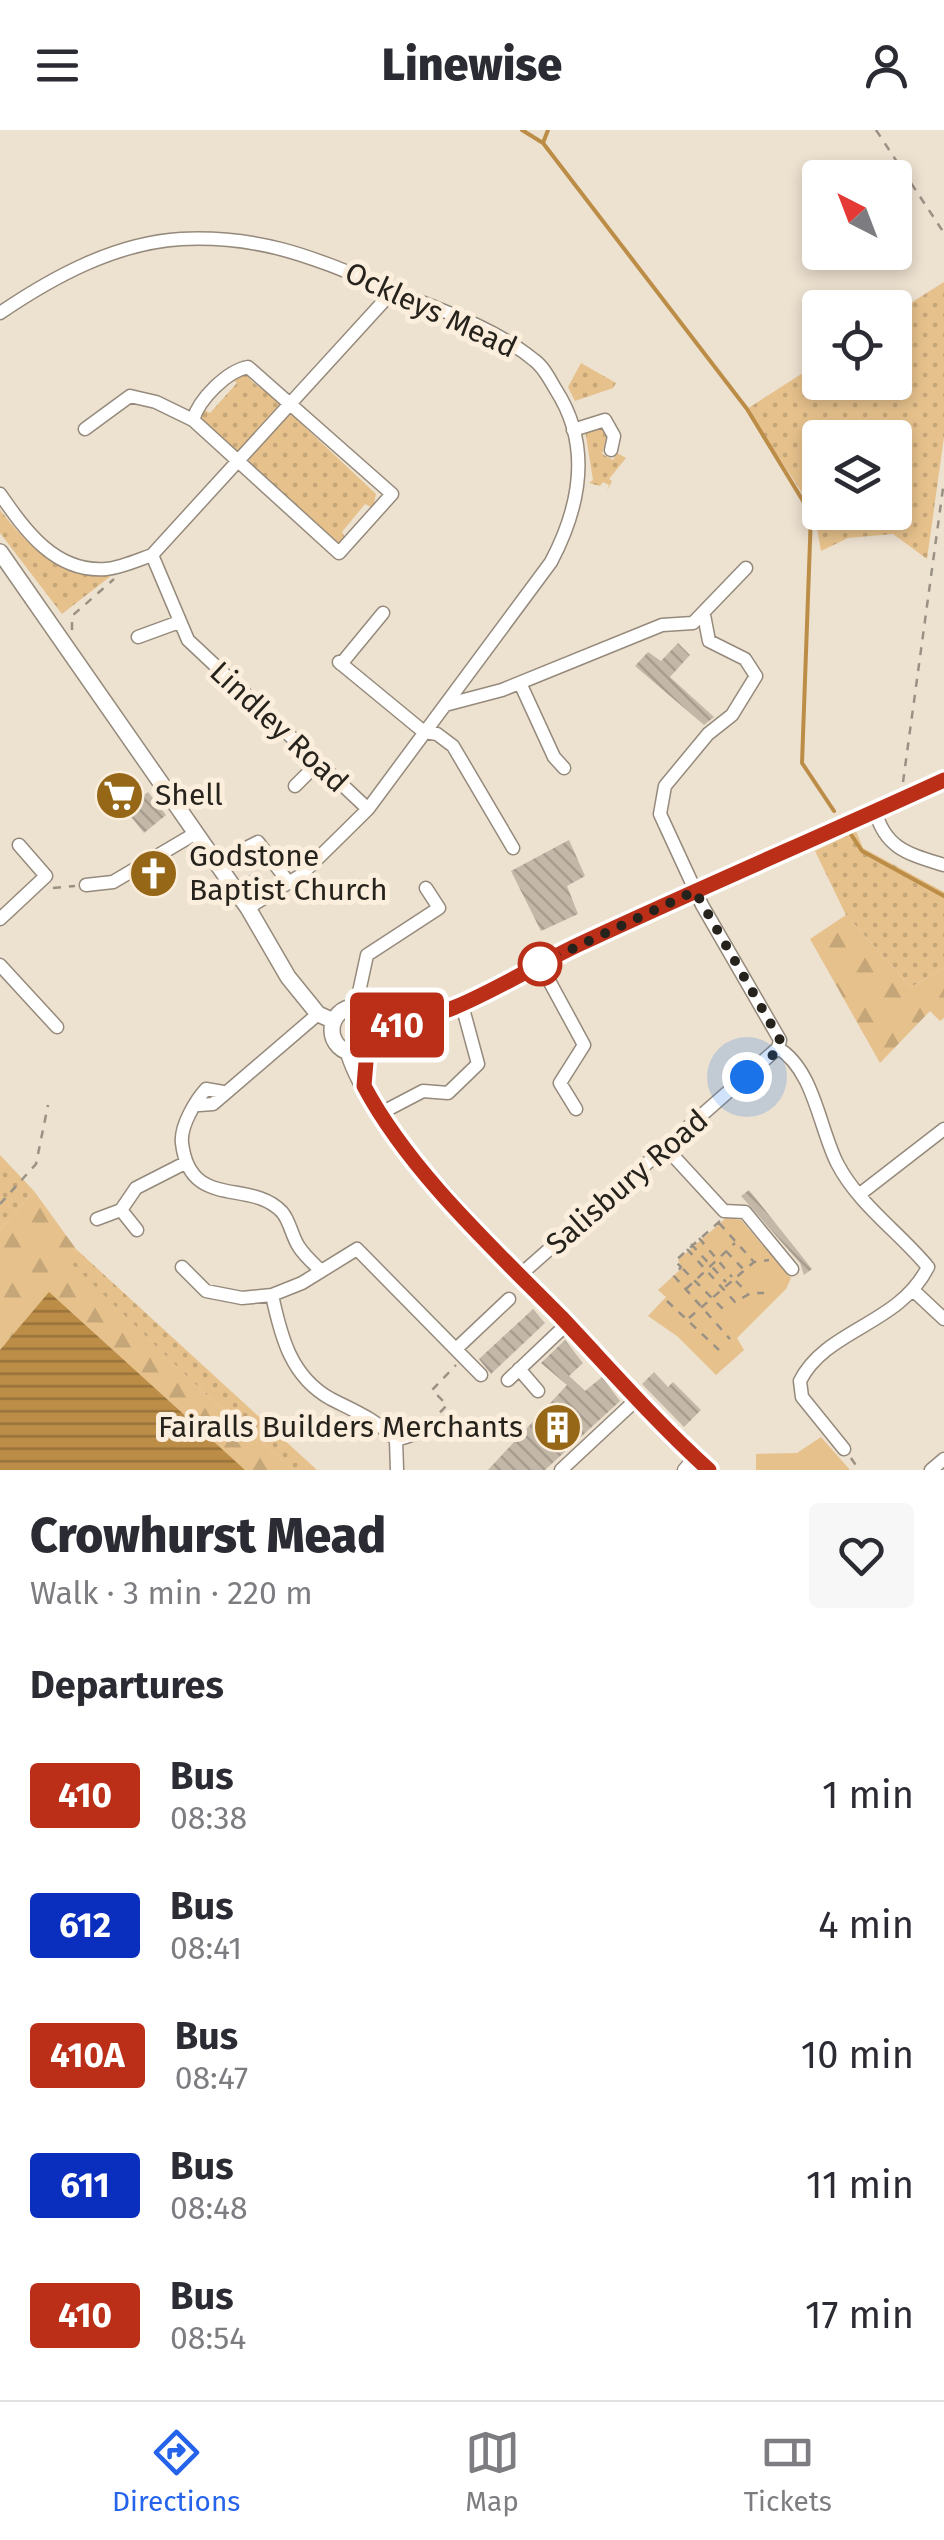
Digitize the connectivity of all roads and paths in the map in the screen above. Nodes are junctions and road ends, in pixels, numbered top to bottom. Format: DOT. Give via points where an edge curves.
graph roads {
  1 [pos="876,130"];
  2 [pos="944,232"];
  3 [pos="393,291"];
  4 [pos="0,312"];
  5 [pos="290,404"];
  6 [pos="193,420"];
  7 [pos="86,429"];
  8 [pos="574,430"];
  9 [pos="611,450"];
  10 [pos="238,464"];
  11 [pos="944,481"];
  12 [pos="0,494"];
  13 [pos="152,555"];
  14 [pos="2,560"];
  15 [pos="126,563"];
  16 [pos="746,568"];
  17 [pos="384,613"];
  18 [pos="704,615"];
  19 [pos="179,622"];
  20 [pos="76,637"];
  21 [pos="138,637"];
  22 [pos="520,683"];
  23 [pos="445,705"];
  24 [pos="424,732"];
  25 [pos="318,763"];
  26 [pos="564,768"];
  27 [pos="944,780"];
  28 [pos="295,786"];
  29 [pos="902,799"];
  30 [pos="368,809"];
  31 [pos="875,810"];
  32 [pos="196,833"];
  33 [pos="18,844"];
  34 [pos="244,848"];
  35 [pos="513,848"];
  36 [pos="944,865"];
  37 [pos="289,882"];
  38 [pos="86,886"];
  39 [pos="244,886"];
  40 [pos="426,888"];
  41 [pos="32,889"];
  42 [pos="261,889"];
  43 [pos="695,891"];
  44 [pos="248,908"];
  45 [pos="0,919"];
  46 [pos="540,964"];
  47 [pos="0,965"];
  48 [pos="356,1006"];
  49 [pos="462,1006"];
  50 [pos="318,1014"];
  51 [pos="334,1021"];
  52 [pos="57,1027"];
  53 [pos="378,1027"];
  54 [pos="778,1048"];
  55 [pos="367,1050"];
  56 [pos="348,1052"];
  57 [pos="364,1086"];
  58 [pos="48,1105"];
  59 [pos="576,1109"];
  60 [pos="381,1112"];
  61 [pos="944,1129"];
  62 [pos="666,1148"];
  63 [pos="185,1163"];
  64 [pos="860,1194"];
  65 [pos="0,1204"];
  66 [pos="121,1210"];
  67 [pos="721,1216"];
  68 [pos="97,1218"];
  69 [pos="137,1230"];
  70 [pos="699,1238"];
  71 [pos="735,1243"];
  72 [pos="691,1244"];
  73 [pos="686,1248"];
  74 [pos="726,1252"];
  75 [pos="778,1253"];
  76 [pos="715,1259"];
  77 [pos="944,1260"];
  78 [pos="754,1262"];
  79 [pos="710,1264"];
  80 [pos="182,1266"];
  81 [pos="681,1267"];
  82 [pos="928,1268"];
  83 [pos="705,1269"];
  84 [pos="792,1269"];
  85 [pos="320,1270"];
  86 [pos="745,1271"];
  87 [pos="522,1276"];
  88 [pos="734,1279"];
  89 [pos="694,1280"];
  90 [pos="728,1283"];
  91 [pos="722,1288"];
  92 [pos="684,1291"];
  93 [pos="914,1291"];
  94 [pos="764,1293"];
  95 [pos="747,1294"];
  96 [pos="272,1295"];
  97 [pos="712,1298"];
  98 [pos="509,1299"];
  99 [pos="667,1301"];
  100 [pos="701,1307"];
  101 [pos="724,1310"];
  102 [pos="689,1318"];
  103 [pos="944,1319"];
  104 [pos="567,1324"];
  105 [pos="730,1339"];
  106 [pos="719,1350"];
  107 [pos="460,1353"];
  108 [pos="481,1376"];
  109 [pos="538,1391"];
  110 [pos="634,1398"];
  111 [pos="420,1432"];
  112 [pos="396,1440"];
  113 [pos="844,1449"];
  114 [pos="944,1458"];
  115 [pos="690,1464"];
  116 [pos="397,1468"];
  117 [pos="561,1470"];
  118 [pos="710,1470"];
  119 [pos="931,1470"];
  1 -- 2 [label="path"];
  3 -- 4 [label="street, Ockleys Mead" via="304,252 236,240 178,240 117,252 46,282"];
  3 -- 5 [label="street"];
  3 -- 8 [label="street, Ockleys Mead" via="463,318 538,362"];
  5 -- 6 [label="street" via="248,367 234,370"];
  5 -- 10 [label="street"];
  5 -- 10 [label="street" via="392,494 338,553"];
  6 -- 7 [label="street" via="130,396"];
  6 -- 10 [label="street"];
  8 -- 9 [label="street" via="605,414 614,436"];
  8 -- 23 [label="street, Ockleys Mead" via="580,472 568,530"];
  10 -- 13 [label="street"];
  11 -- 29 [label="path"];
  12 -- 15 [label="street" via="31,538 67,563 106,570"];
  13 -- 15 [label="street"];
  13 -- 19 [label="street, Lindley Road"];
  14 -- 32 [label="main road"];
  15 -- 20 [label="path" via="72,616"];
  16 -- 18 [label="street"];
  17 -- 24 [label="street" via="340,663"];
  18 -- 22 [label="street" via="693,623 662,625"];
  18 -- 43 [label="street" via="709,642 745,659 756,676 732,715 665,786 660,814"];
  19 -- 21 [label="street"];
  19 -- 25 [label="street, Lindley Road" via="210,665"];
  22 -- 23 [label="street"];
  22 -- 26 [label="street"];
  23 -- 24 [label="street, Ockleys Mead"];
  24 -- 30 [label="street, Ockleys Mead"];
  24 -- 35 [label="street" via="452,746"];
  25 -- 28 [label="street"];
  25 -- 30 [label="street, Lindley Road"];
  27 -- 29 [label="main road"];
  29 -- 31 [label="main road"];
  30 -- 37 [label="street, Lindley Road"];
  31 -- 36 [label="street" via="881,833 898,850"];
  31 -- 43 [label="main road"];
  32 -- 38 [label="street" via="132,873"];
  32 -- 44 [label="main road"];
  33 -- 41 [label="street" via="46,876"];
  34 -- 37 [label="street" via="258,842"];
  37 -- 44 [label="street, Lindley Road"];
  38 -- 41 [label="path"];
  39 -- 42 [label="path" via="241,879 257,878 268,886"];
  40 -- 48 [label="street" via="439,908 366,955"];
  41 -- 45 [label="street"];
  43 -- 46 [label="main road"];
  43 -- 54 [label="street" via="780,1040"];
  44 -- 50 [label="main road"];
  46 -- 49 [label="main road"];
  46 -- 59 [label="street" via="584,1044 560,1083"];
  47 -- 52 [label="street"];
  48 -- 51 [label="main road"];
  48 -- 53 [label="main road" via="372,1013"];
  49 -- 53 [label="main road"];
  49 -- 60 [label="street" via="478,1064 448,1093 423,1092"];
  50 -- 51 [label="main road"];
  50 -- 63 [label="street" via="252,1076 222,1092 206,1089 181,1134"];
  51 -- 56 [label="main road" via="335,1041"];
  53 -- 55 [label="main road"];
  54 -- 62 [label="street, Salisbury Road"];
  54 -- 64 [label="street" via="789,1054 837,1164"];
  55 -- 56 [label="main road"];
  55 -- 57 [label="main road"];
  56 -- 57 [label="main road"];
  57 -- 60 [label="main road"];
  58 -- 65 [label="path" via="36,1164"];
  60 -- 87 [label="main road" via="474,1228"];
  61 -- 64 [label="street"];
  62 -- 67 [label="street"];
  62 -- 87 [label="street, Salisbury Road"];
  63 -- 66 [label="street" via="136,1188"];
  63 -- 85 [label="street" via="202,1183 283,1213 298,1246"];
  64 -- 82 [label="street"];
  66 -- 68 [label="street"];
  66 -- 69 [label="street"];
  67 -- 70 [label="path"];
  67 -- 71 [label="path"];
  67 -- 75 [label="street" via="745,1212"];
  70 -- 72 [label="path"];
  70 -- 76 [label="path"];
  71 -- 74 [label="path"];
  71 -- 78 [label="path"];
  72 -- 73 [label="path"];
  72 -- 79 [label="path"];
  73 -- 81 [label="path" via="676,1260"];
  73 -- 83 [label="path"];
  74 -- 76 [label="path"];
  74 -- 86 [label="path"];
  75 -- 78 [label="path" via="763,1264"];
  75 -- 84 [label="street"];
  76 -- 79 [label="path"];
  76 -- 88 [label="path"];
  77 -- 82 [label="street"];
  78 -- 86 [label="path"];
  79 -- 83 [label="path"];
  79 -- 90 [label="path"];
  80 -- 96 [label="street" via="206,1291"];
  81 -- 89 [label="path"];
  81 -- 92 [label="path" via="674,1276"];
  82 -- 93 [label="street"];
  83 -- 89 [label="path"];
  83 -- 91 [label="path"];
  85 -- 96 [label="street"];
  85 -- 107 [label="street" via="349,1250 362,1251"];
  86 -- 88 [label="path"];
  88 -- 90 [label="path"];
  88 -- 95 [label="path"];
  89 -- 92 [label="path"];
  89 -- 97 [label="path"];
  90 -- 91 [label="path"];
  91 -- 95 [label="path" via="735,1302"];
  91 -- 97 [label="path"];
  92 -- 100 [label="path"];
  93 -- 103 [label="street"];
  93 -- 113 [label="street" via="820,1356 800,1381 802,1396"];
  94 -- 95 [label="path"];
  96 -- 112 [label="street" via="282,1342 302,1376 329,1398 373,1417"];
  97 -- 100 [label="path"];
  97 -- 101 [label="path"];
  98 -- 107 [label="street"];
  99 -- 102 [label="path"];
  100 -- 102 [label="path"];
  100 -- 105 [label="path"];
  102 -- 106 [label="path"];
  104 -- 109 [label="street" via="513,1374"];
  107 -- 108 [label="street"];
  107 -- 111 [label="path" via="432,1390 447,1405"];
  110 -- 115 [label="main road"];
  110 -- 117 [label="street"];
  111 -- 112 [label="street"];
  112 -- 116 [label="street"];
  114 -- 119 [label="street"];
  115 -- 118 [label="main road"];
}
